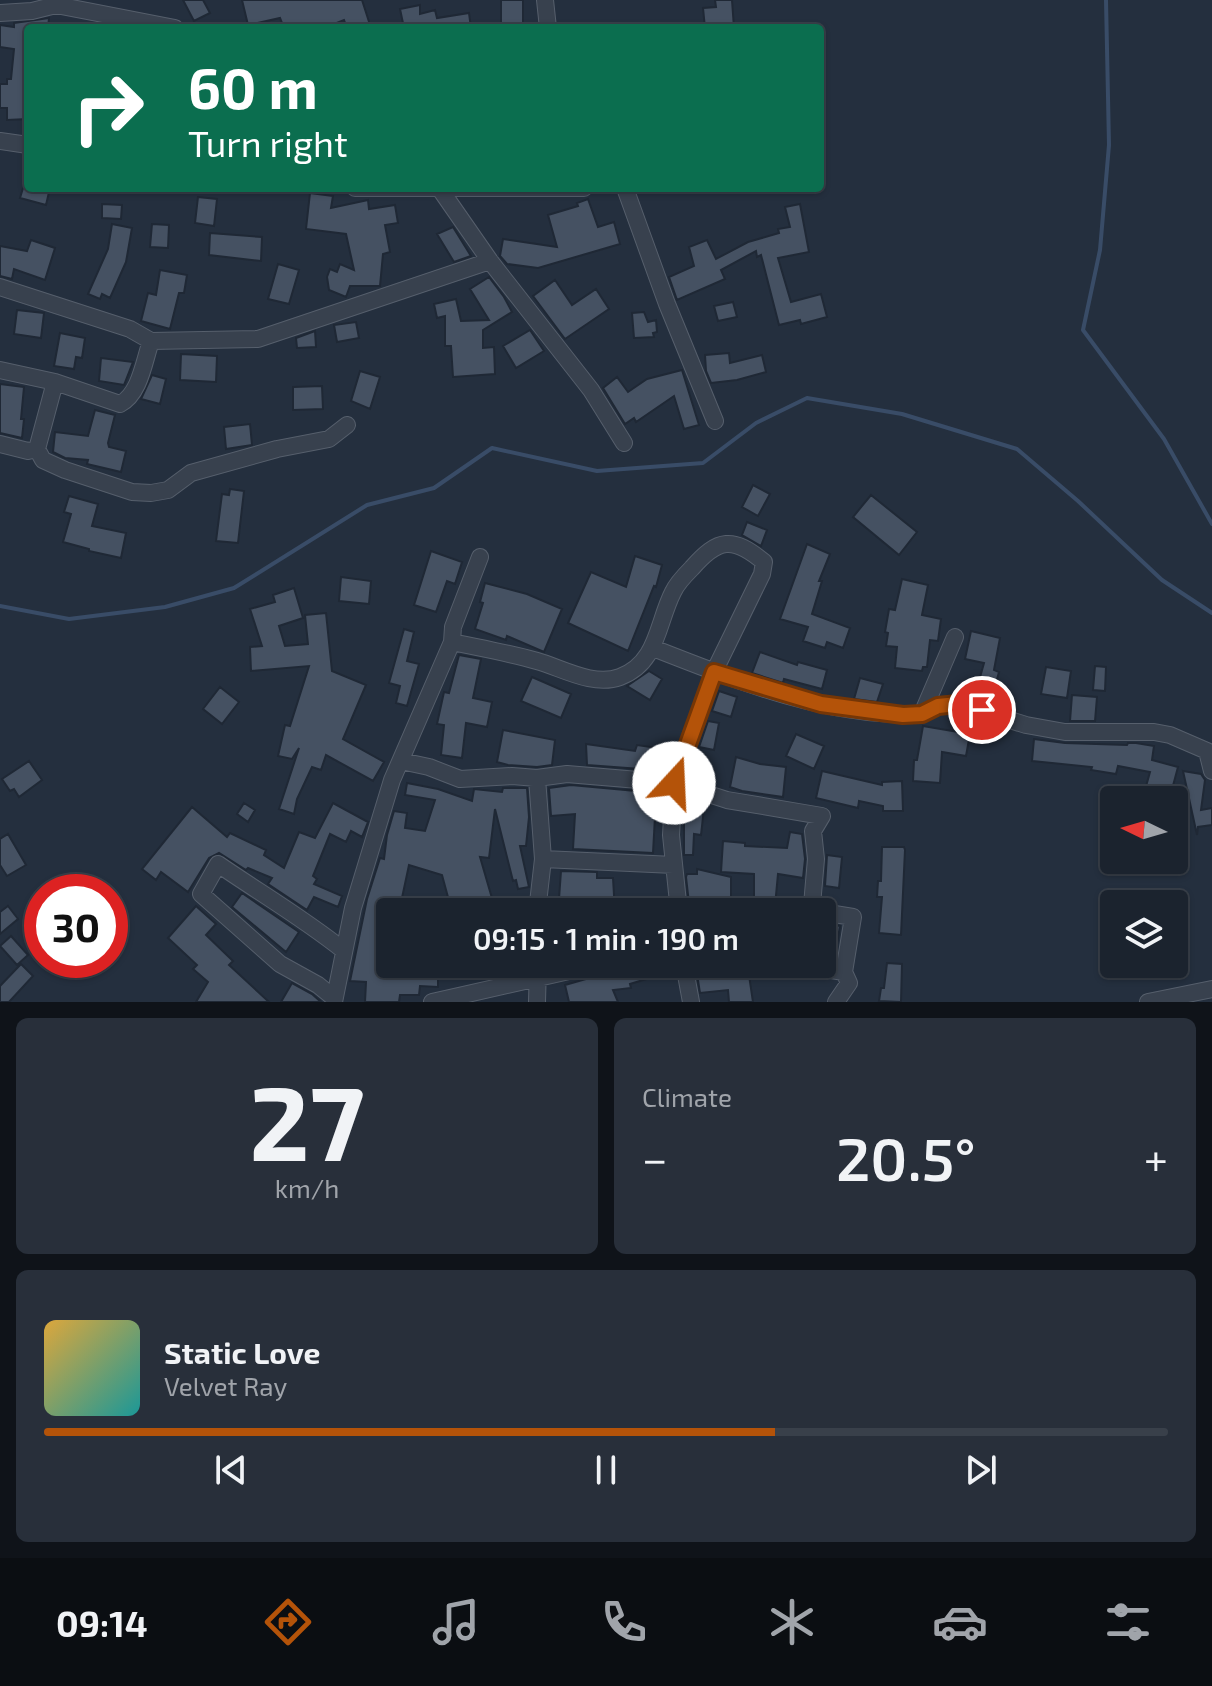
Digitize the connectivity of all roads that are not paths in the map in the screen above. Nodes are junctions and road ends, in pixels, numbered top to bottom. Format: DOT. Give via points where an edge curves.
graph roads {
  1 [pos="545,0"];
  2 [pos="0,13"];
  3 [pos="154,24"];
  4 [pos="548,24"];
  5 [pos="0,141"];
  6 [pos="24,144"];
  7 [pos="442,192"];
  8 [pos="626,192"];
  9 [pos="490,261"];
  10 [pos="0,287"];
  11 [pos="151,341"];
  12 [pos="0,370"];
  13 [pos="55,382"];
  14 [pos="715,421"];
  15 [pos="347,425"];
  16 [pos="624,443"];
  17 [pos="0,444"];
  18 [pos="37,449"];
  19 [pos="480,557"];
  20 [pos="955,637"];
  21 [pos="452,642"];
  22 [pos="653,648"];
  23 [pos="714,672"];
  24 [pos="922,714"];
  25 [pos="401,761"];
  26 [pos="1212,771"];
  27 [pos="537,778"];
  28 [pos="674,783"];
  29 [pos="543,859"];
  30 [pos="674,865"];
  31 [pos="539,898"];
  32 [pos="678,898"];
  33 [pos="813,898"];
  34 [pos="836,914"];
  35 [pos="343,950"];
  36 [pos="836,971"];
  37 [pos="844,972"];
  38 [pos="517,978"];
  39 [pos="538,978"];
  40 [pos="687,978"];
  41 [pos="1212,989"];
  42 [pos="334,1000"];
  43 [pos="432,1002"];
  44 [pos="537,1002"];
  45 [pos="691,1002"];
  46 [pos="836,1002"];
  47 [pos="1148,1002"];
  1 -- 4 [label="street"];
  2 -- 3 [label="street" via="56,5"];
  5 -- 6 [label="street"];
  7 -- 9 [label="street"];
  8 -- 14 [label="street"];
  9 -- 11 [label="street" via="258,339"];
  9 -- 16 [label="street" via="591,390"];
  10 -- 11 [label="street" via="130,329"];
  11 -- 13 [label="street" via="136,386 120,404"];
  12 -- 13 [label="street"];
  13 -- 18 [label="street"];
  15 -- 18 [label="street" via="329,439 191,473 168,490 151,493 65,470 43,460"];
  17 -- 18 [label="street"];
  19 -- 21 [label="street"];
  20 -- 24 [label="street"];
  21 -- 22 [label="street" via="606,680 632,670"];
  21 -- 25 [label="street"];
  22 -- 23 [label="street"];
  22 -- 23 [label="street" via="674,588 714,546 729,543 764,562"];
  23 -- 24 [label="street" via="821,704"];
  23 -- 28 [label="street"];
  24 -- 26 [label="street" via="958,704 1065,732 1170,735 1207,751"];
  25 -- 27 [label="street" via="460,779"];
  25 -- 35 [label="street"];
  27 -- 28 [label="street" via="567,774"];
  27 -- 29 [label="street"];
  28 -- 30 [label="street"];
  28 -- 33 [label="street" via="727,800 822,816 813,831"];
  29 -- 30 [label="street"];
  29 -- 31 [label="street"];
  30 -- 32 [label="street"];
  34 -- 37 [label="street" via="853,917"];
  35 -- 42 [label="street"];
  35 -- 42 [label="street" via="218,864 201,894 280,964"];
  36 -- 37 [label="street"];
  37 -- 46 [label="street" via="849,983"];
  38 -- 43 [label="street"];
  39 -- 44 [label="street"];
  40 -- 45 [label="street"];
  41 -- 47 [label="street"];
}
